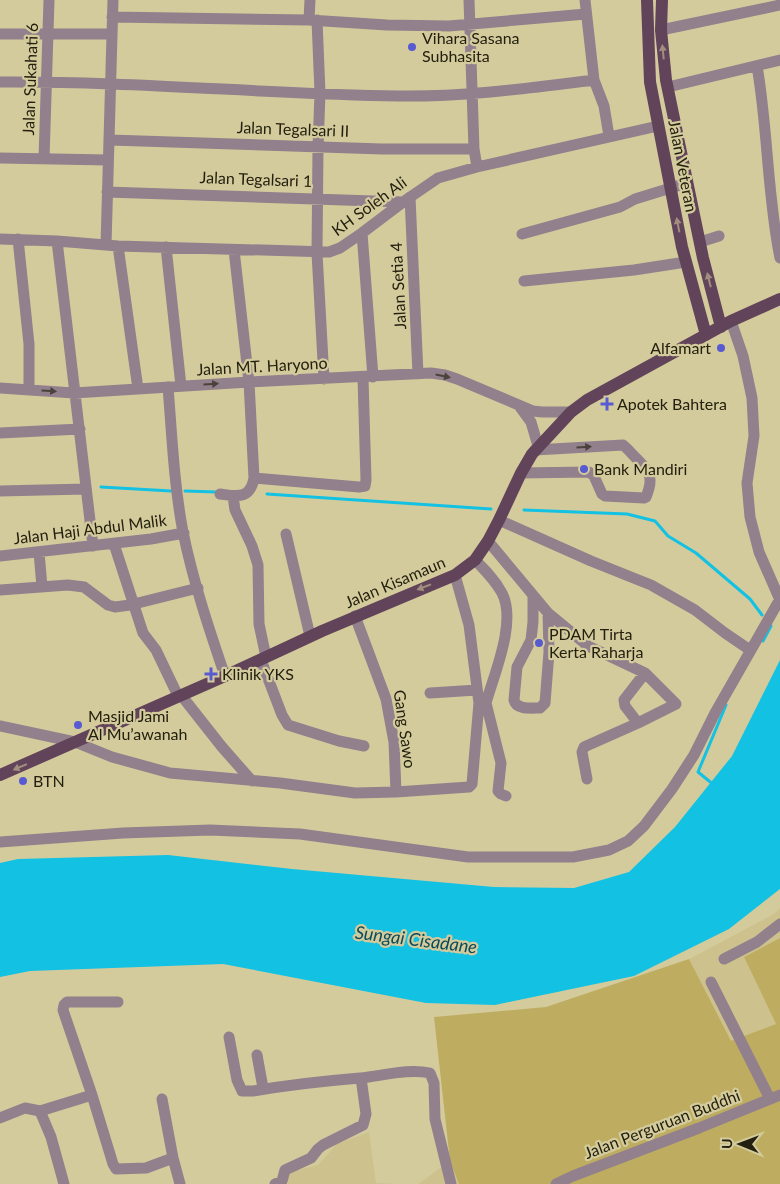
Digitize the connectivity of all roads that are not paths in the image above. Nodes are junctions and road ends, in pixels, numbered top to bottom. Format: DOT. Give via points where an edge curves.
graph roads {
  1 [pos="49,0"];
  2 [pos="113,0"];
  3 [pos="310,0"];
  4 [pos="469,0"];
  5 [pos="585,0"];
  6 [pos="647,0"];
  7 [pos="662,0"];
  8 [pos="780,5"];
  9 [pos="586,14"];
  10 [pos="112,17"];
  11 [pos="313,20"];
  12 [pos="469,23"];
  13 [pos="661,30"];
  14 [pos="0,34"];
  15 [pos="49,34"];
  16 [pos="112,34"];
  17 [pos="780,60"];
  18 [pos="757,66"];
  19 [pos="594,80"];
  20 [pos="0,82"];
  21 [pos="47,82"];
  22 [pos="111,84"];
  23 [pos="668,87"];
  24 [pos="320,93"];
  25 [pos="472,94"];
  26 [pos="658,126"];
  27 [pos="609,136"];
  28 [pos="110,140"];
  29 [pos="318,147"];
  30 [pos="474,149"];
  31 [pos="0,158"];
  32 [pos="44,158"];
  33 [pos="108,160"];
  34 [pos="477,167"];
  35 [pos="687,183"];
  36 [pos="671,188"];
  37 [pos="107,192"];
  38 [pos="318,198"];
  39 [pos="407,199"];
  40 [pos="362,233"];
  41 [pos="522,234"];
  42 [pos="719,236"];
  43 [pos="0,239"];
  44 [pos="18,240"];
  45 [pos="56,241"];
  46 [pos="700,242"];
  47 [pos="106,245"];
  48 [pos="118,246"];
  49 [pos="166,247"];
  50 [pos="234,250"];
  51 [pos="317,253"];
  52 [pos="780,258"];
  53 [pos="686,262"];
  54 [pos="524,281"];
  55 [pos="780,299"];
  56 [pos="726,324"];
  57 [pos="706,335"];
  58 [pos="418,374"];
  59 [pos="368,378"];
  60 [pos="324,379"];
  61 [pos="249,382"];
  62 [pos="181,386"];
  63 [pos="168,387"];
  64 [pos="0,388"];
  65 [pos="138,389"];
  66 [pos="29,390"];
  67 [pos="74,393"];
  68 [pos="520,406"];
  69 [pos="571,412"];
  70 [pos="80,429"];
  71 [pos="0,433"];
  72 [pos="537,448"];
  73 [pos="521,472"];
  74 [pos="254,478"];
  75 [pos="86,489"];
  76 [pos="0,491"];
  77 [pos="220,494"];
  78 [pos="233,496"];
  79 [pos="499,520"];
  80 [pos="184,533"];
  81 [pos="286,534"];
  82 [pos="488,541"];
  83 [pos="114,544"];
  84 [pos="93,546"];
  85 [pos="39,552"];
  86 [pos="0,556"];
  87 [pos="475,560"];
  88 [pos="455,575"];
  89 [pos="42,587"];
  90 [pos="198,588"];
  91 [pos="0,590"];
  92 [pos="533,596"];
  93 [pos="780,599"];
  94 [pos="134,604"];
  95 [pos="548,613"];
  96 [pos="355,616"];
  97 [pos="310,636"];
  98 [pos="750,650"];
  99 [pos="264,658"];
  100 [pos="646,673"];
  101 [pos="225,676"];
  102 [pos="477,690"];
  103 [pos="430,694"];
  104 [pos="179,695"];
  105 [pos="483,703"];
  106 [pos="638,723"];
  107 [pos="0,726"];
  108 [pos="75,742"];
  109 [pos="364,746"];
  110 [pos="0,775"];
  111 [pos="587,779"];
  112 [pos="252,780"];
  113 [pos="396,792"];
  114 [pos="506,796"];
  115 [pos="0,842"];
  116 [pos="780,924"];
  117 [pos="724,959"];
  118 [pos="711,982"];
  119 [pos="118,1002"];
  120 [pos="229,1037"];
  121 [pos="257,1055"];
  122 [pos="360,1078"];
  123 [pos="263,1088"];
  124 [pos="92,1095"];
  125 [pos="775,1097"];
  126 [pos="162,1099"];
  127 [pos="40,1111"];
  128 [pos="0,1118"];
  129 [pos="173,1158"];
  130 [pos="64,1184"];
  131 [pos="180,1184"];
  132 [pos="275,1184"];
  133 [pos="451,1184"];
  134 [pos="556,1184"];
  1 -- 15 [label="street, Jalan Sukahati 6"];
  2 -- 10 [label="street"];
  3 -- 11 [label="street"];
  4 -- 12 [label="street"];
  5 -- 9 [label="street"];
  6 -- 26 [label="main road, Jalan Veteran" via="650,82"];
  7 -- 13 [label="main road, Jalan Veteran"];
  8 -- 13 [label="street"];
  9 -- 12 [label="street"];
  9 -- 19 [label="street"];
  10 -- 11 [label="street"];
  10 -- 16 [label="street"];
  11 -- 12 [label="street" via="406,26"];
  11 -- 24 [label="street"];
  12 -- 25 [label="street"];
  23 -- 13 [label="main road, Jalan Veteran, one-way"];
  14 -- 15 [label="street"];
  15 -- 16 [label="street"];
  15 -- 21 [label="street, Jalan Sukahati 6"];
  16 -- 22 [label="street"];
  17 -- 18 [label="street"];
  18 -- 23 [label="street"];
  18 -- 52 [label="street"];
  19 -- 25 [label="street"];
  19 -- 27 [label="street" via="604,106"];
  20 -- 21 [label="street"];
  21 -- 22 [label="street"];
  21 -- 32 [label="street, Jalan Sukahati 6"];
  22 -- 24 [label="street"];
  22 -- 28 [label="street"];
  23 -- 35 [label="main road, Jalan Veteran"];
  24 -- 25 [label="street"];
  24 -- 29 [label="street"];
  25 -- 30 [label="street"];
  26 -- 27 [label="street, KH Soleh Ali"];
  26 -- 36 [label="main road, Jalan Veteran"];
  27 -- 34 [label="street, KH Soleh Ali"];
  28 -- 29 [label="street, Jalan Tegalsari II"];
  28 -- 33 [label="street"];
  29 -- 30 [label="street, Jalan Tegalsari II"];
  29 -- 38 [label="street"];
  30 -- 34 [label="street"];
  31 -- 32 [label="street"];
  32 -- 33 [label="street"];
  33 -- 37 [label="street"];
  34 -- 39 [label="street, KH Soleh Ali" via="438,178"];
  35 -- 36 [label="street"];
  35 -- 46 [label="main road, Jalan Veteran"];
  36 -- 41 [label="street" via="635,198 620,207"];
  53 -- 36 [label="main road, Jalan Veteran, one-way"];
  37 -- 38 [label="street, Jalan Tegalsari 1"];
  37 -- 47 [label="street"];
  38 -- 39 [label="street, Jalan Tegalsari 1"];
  38 -- 51 [label="street"];
  39 -- 40 [label="street, KH Soleh Ali"];
  39 -- 58 [label="street, Jalan Setia 4"];
  40 -- 51 [label="street, KH Soleh Ali" via="336,250"];
  40 -- 59 [label="street"];
  42 -- 46 [label="street"];
  43 -- 44 [label="street, KH Soleh Ali"];
  44 -- 45 [label="street, KH Soleh Ali"];
  44 -- 66 [label="street" via="29,344"];
  45 -- 47 [label="street, KH Soleh Ali"];
  45 -- 67 [label="street"];
  56 -- 46 [label="main road, Jalan Veteran, one-way"];
  47 -- 48 [label="street, KH Soleh Ali"];
  48 -- 49 [label="street, KH Soleh Ali"];
  48 -- 65 [label="street"];
  49 -- 50 [label="street, KH Soleh Ali"];
  49 -- 62 [label="street"];
  50 -- 51 [label="street, KH Soleh Ali"];
  50 -- 61 [label="street"];
  51 -- 60 [label="street"];
  53 -- 54 [label="street"];
  53 -- 57 [label="main road, Jalan Veteran"];
  55 -- 56 [label="main road, Jalan Kisamaun"];
  56 -- 57 [label="main road, Jalan Kisamaun"];
  56 -- 93 [label="street" via="743,356 752,398 754,436 748,483 750,517 760,552"];
  57 -- 69 [label="main road, Jalan Kisamaun"];
  58 -- 59 [label="street, Jalan MT. Haryono"];
  58 -- 68 [label="street, Jalan MT. Haryono, one-way" via="445,375"];
  59 -- 60 [label="street, Jalan MT. Haryono"];
  59 -- 74 [label="street" via="365,486"];
  60 -- 61 [label="street, Jalan MT. Haryono"];
  62 -- 61 [label="street, Jalan MT. Haryono, one-way"];
  61 -- 74 [label="street"];
  62 -- 63 [label="street, Jalan MT. Haryono"];
  63 -- 65 [label="street, Jalan MT. Haryono"];
  63 -- 80 [label="street"];
  64 -- 66 [label="street, Jalan MT. Haryono"];
  65 -- 67 [label="street, Jalan MT. Haryono"];
  66 -- 67 [label="street, Jalan MT. Haryono, one-way"];
  67 -- 70 [label="street"];
  68 -- 69 [label="street, Jalan MT. Haryono" via="542,412"];
  68 -- 72 [label="street" via="531,422"];
  69 -- 72 [label="main road, Jalan Kisamaun"];
  70 -- 71 [label="street"];
  70 -- 75 [label="street"];
  72 -- 73 [label="main road, Jalan Kisamaun"];
  72 -- 73 [label="street, one-way" via="623,445 648,470 651,478 649,491 644,498 608,497 602,494 589,472"];
  73 -- 79 [label="main road, Jalan Kisamaun"];
  74 -- 78 [label="street" via="246,494"];
  75 -- 76 [label="street"];
  75 -- 84 [label="street"];
  77 -- 78 [label="street"];
  78 -- 99 [label="street" via="238,519 258,565"];
  79 -- 82 [label="main road, Jalan Kisamaun"];
  79 -- 98 [label="street" via="659,589 695,610"];
  80 -- 83 [label="street, Jalan Haji Abdul Malik"];
  80 -- 90 [label="street"];
  81 -- 97 [label="street"];
  82 -- 87 [label="main road, Jalan Kisamaun"];
  82 -- 92 [label="street"];
  83 -- 84 [label="street, Jalan Haji Abdul Malik"];
  83 -- 94 [label="street"];
  84 -- 85 [label="street, Jalan Haji Abdul Malik"];
  85 -- 86 [label="street, Jalan Haji Abdul Malik"];
  85 -- 89 [label="street"];
  87 -- 88 [label="main road, Jalan Kisamaun"];
  87 -- 105 [label="street" via="495,582 506,608 503,645"];
  88 -- 96 [label="main road, Jalan Kisamaun, one-way"];
  88 -- 102 [label="street" via="469,625"];
  89 -- 91 [label="street"];
  89 -- 94 [label="street" via="84,587 115,608"];
  90 -- 94 [label="street"];
  90 -- 101 [label="street"];
  92 -- 95 [label="street"];
  92 -- 95 [label="street" via="531,640 517,667 514,704 518,706 540,708 545,703"];
  93 -- 98 [label="street"];
  94 -- 104 [label="street" via="144,633"];
  95 -- 100 [label="street" via="588,646"];
  96 -- 97 [label="main road, Jalan Kisamaun"];
  96 -- 113 [label="street, Gang Sawo" via="386,699 394,742"];
  97 -- 99 [label="main road, Jalan Kisamaun"];
  98 -- 115 [label="street" via="694,755 654,816 628,841 609,850 573,857 468,856 300,834 210,830"];
  99 -- 101 [label="main road, Jalan Kisamaun"];
  99 -- 109 [label="street" via="288,725"];
  100 -- 106 [label="street" via="624,700"];
  100 -- 106 [label="street" via="676,704"];
  101 -- 104 [label="main road, Jalan Kisamaun"];
  102 -- 103 [label="street"];
  102 -- 105 [label="street"];
  104 -- 108 [label="main road, Jalan Kisamaun"];
  104 -- 112 [label="street"];
  105 -- 113 [label="street" via="470,786"];
  105 -- 114 [label="street" via="501,763 498,791"];
  106 -- 111 [label="street" via="584,746 582,752"];
  107 -- 108 [label="street"];
  108 -- 110 [label="main road, Jalan Kisamaun, one-way"];
  108 -- 112 [label="street" via="161,772"];
  112 -- 113 [label="street" via="355,793"];
  116 -- 117 [label="street" via="757,942"];
  118 -- 125 [label="street"];
  119 -- 124 [label="street" via="67,1002 64,1005"];
  120 -- 123 [label="street" via="242,1091"];
  121 -- 123 [label="street"];
  122 -- 123 [label="street"];
  122 -- 132 [label="street" via="366,1114 363,1125 323,1145 311,1158 285,1170 282,1181"];
  122 -- 133 [label="street" via="430,1073 434,1083 435,1119"];
  124 -- 127 [label="street"];
  124 -- 129 [label="street" via="116,1169 146,1168"];
  125 -- 134 [label="street, Jalan Perguruan Buddhi"];
  126 -- 129 [label="street"];
  127 -- 128 [label="street" via="25,1108"];
  127 -- 130 [label="street" via="52,1137"];
  129 -- 131 [label="street"];
}
